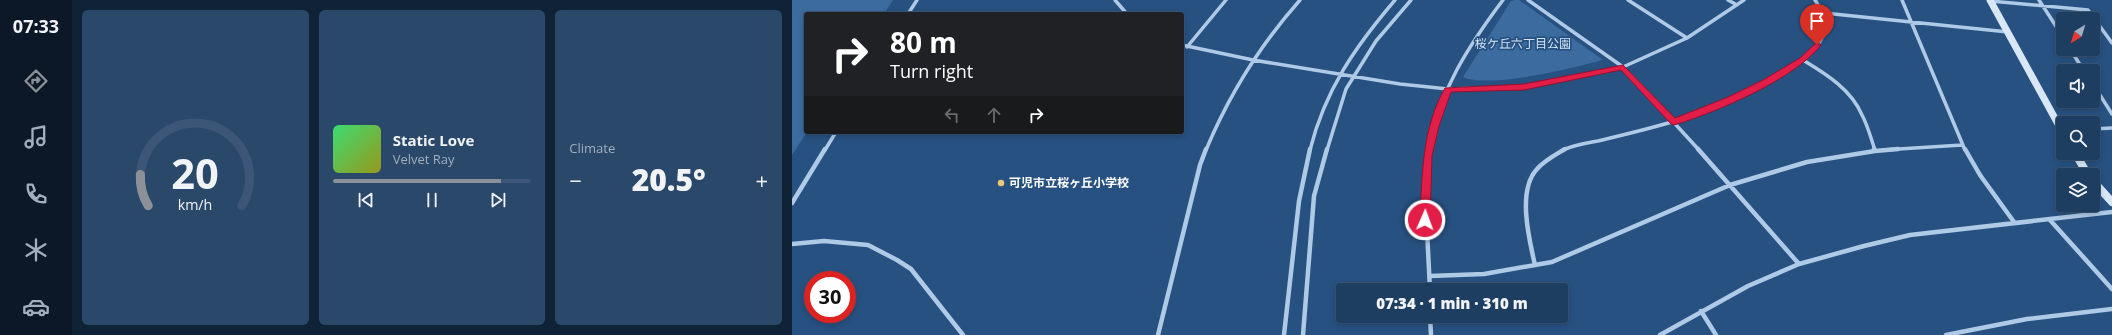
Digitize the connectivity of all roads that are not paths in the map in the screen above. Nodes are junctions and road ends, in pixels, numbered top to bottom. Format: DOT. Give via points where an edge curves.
graph roads {
  1 [pos="917,0"];
  2 [pos="1115,0"];
  3 [pos="1226,0"];
  4 [pos="1300,0"];
  5 [pos="1395,0"];
  6 [pos="1411,0"];
  7 [pos="1503,0"];
  8 [pos="1528,0"];
  9 [pos="1628,0"];
  10 [pos="1728,0"];
  11 [pos="1744,0"];
  12 [pos="1815,0"];
  13 [pos="1902,0"];
  14 [pos="2039,0"];
  15 [pos="1990,1"];
  16 [pos="1737,5"];
  17 [pos="2042,5"];
  18 [pos="909,12"];
  19 [pos="1125,12"];
  20 [pos="1824,13"];
  21 [pos="1912,22"];
  22 [pos="2056,27"];
  23 [pos="2008,32"];
  24 [pos="1687,38"];
  25 [pos="2112,43"];
  26 [pos="1184,46"];
  27 [pos="1187,47"];
  28 [pos="1253,60"];
  29 [pos="1803,60"];
  30 [pos="1623,67"];
  31 [pos="1339,74"];
  32 [pos="1354,77"];
  33 [pos="1448,90"];
  34 [pos="2100,95"];
  35 [pos="2112,114"];
  36 [pos="2056,119"];
  37 [pos="1674,122"];
  38 [pos="2112,128"];
  39 [pos="2100,129"];
  40 [pos="835,134"];
  41 [pos="1962,145"];
  42 [pos="1875,151"];
  43 [pos="1730,185"];
  44 [pos="2100,189"];
  45 [pos="2112,202"];
  46 [pos="792,203"];
  47 [pos="2112,212"];
  48 [pos="2050,220"];
  49 [pos="2014,222"];
  50 [pos="792,244"];
  51 [pos="1799,264"];
  52 [pos="1535,265"];
  53 [pos="1430,276"];
  54 [pos="1430,283"];
  55 [pos="2112,289"];
  56 [pos="2112,309"];
  57 [pos="1701,311"];
  58 [pos="1430,323"];
  59 [pos="963,335"];
  60 [pos="1158,335"];
  61 [pos="1284,335"];
  62 [pos="1303,335"];
  63 [pos="1430,335"];
  64 [pos="1660,335"];
  65 [pos="1716,335"];
  66 [pos="1946,335"];
  1 -- 18 [label="street"];
  2 -- 19 [label="street"];
  3 -- 27 [label="street"];
  4 -- 28 [label="street" via="1276,27"];
  5 -- 31 [label="street"];
  6 -- 32 [label="street" via="1376,41"];
  7 -- 33 [label="street" via="1466,53"];
  8 -- 30 [label="street"];
  9 -- 24 [label="street"];
  10 -- 16 [label="street"];
  11 -- 16 [label="street"];
  12 -- 20 [label="street"];
  13 -- 21 [label="street"];
  14 -- 17 [label="street"];
  15 -- 17 [label="street"];
  15 -- 23 [label="street"];
  16 -- 24 [label="street"];
  17 -- 22 [label="street"];
  17 -- 25 [label="street" via="2088,10"];
  20 -- 21 [label="street"];
  20 -- 29 [label="street" via="1823,37"];
  21 -- 23 [label="street"];
  21 -- 41 [label="street"];
  23 -- 36 [label="street"];
  24 -- 30 [label="street"];
  26 -- 27 [label="street"];
  27 -- 28 [label="street"];
  28 -- 31 [label="street"];
  28 -- 60 [label="street" via="1217,124 1200,165"];
  29 -- 37 [label="street" via="1729,100"];
  29 -- 42 [label="street" via="1838,83 1854,100 1861,111"];
  30 -- 33 [label="street" via="1524,87"];
  30 -- 37 [label="street"];
  31 -- 32 [label="street"];
  31 -- 61 [label="street" via="1315,130 1306,160 1299,196"];
  32 -- 33 [label="street"];
  32 -- 62 [label="street" via="1346,89 1336,118 1314,196"];
  33 -- 53 [label="street" via="1435,126 1428,156 1425,220"];
  34 -- 35 [label="street"];
  37 -- 43 [label="street"];
  37 -- 52 [label="street" via="1568,148 1551,157 1536,170 1525,196"];
  38 -- 39 [label="street"];
  40 -- 46 [label="street"];
  41 -- 42 [label="street"];
  41 -- 49 [label="street"];
  42 -- 43 [label="street" via="1808,162"];
  43 -- 51 [label="street"];
  43 -- 52 [label="street" via="1552,262"];
  44 -- 45 [label="street"];
  47 -- 48 [label="street"];
  48 -- 49 [label="street"];
  48 -- 55 [label="street"];
  49 -- 51 [label="street" via="1910,235"];
  50 -- 59 [label="street" via="824,241 868,245 897,260 912,269"];
  51 -- 57 [label="street" via="1748,286"];
  52 -- 53 [label="street" via="1484,274"];
  53 -- 54 [label="street"];
  56 -- 66 [label="street" via="2027,319"];
  57 -- 64 [label="street"];
  57 -- 65 [label="street"];
  58 -- 63 [label="street"];
}
